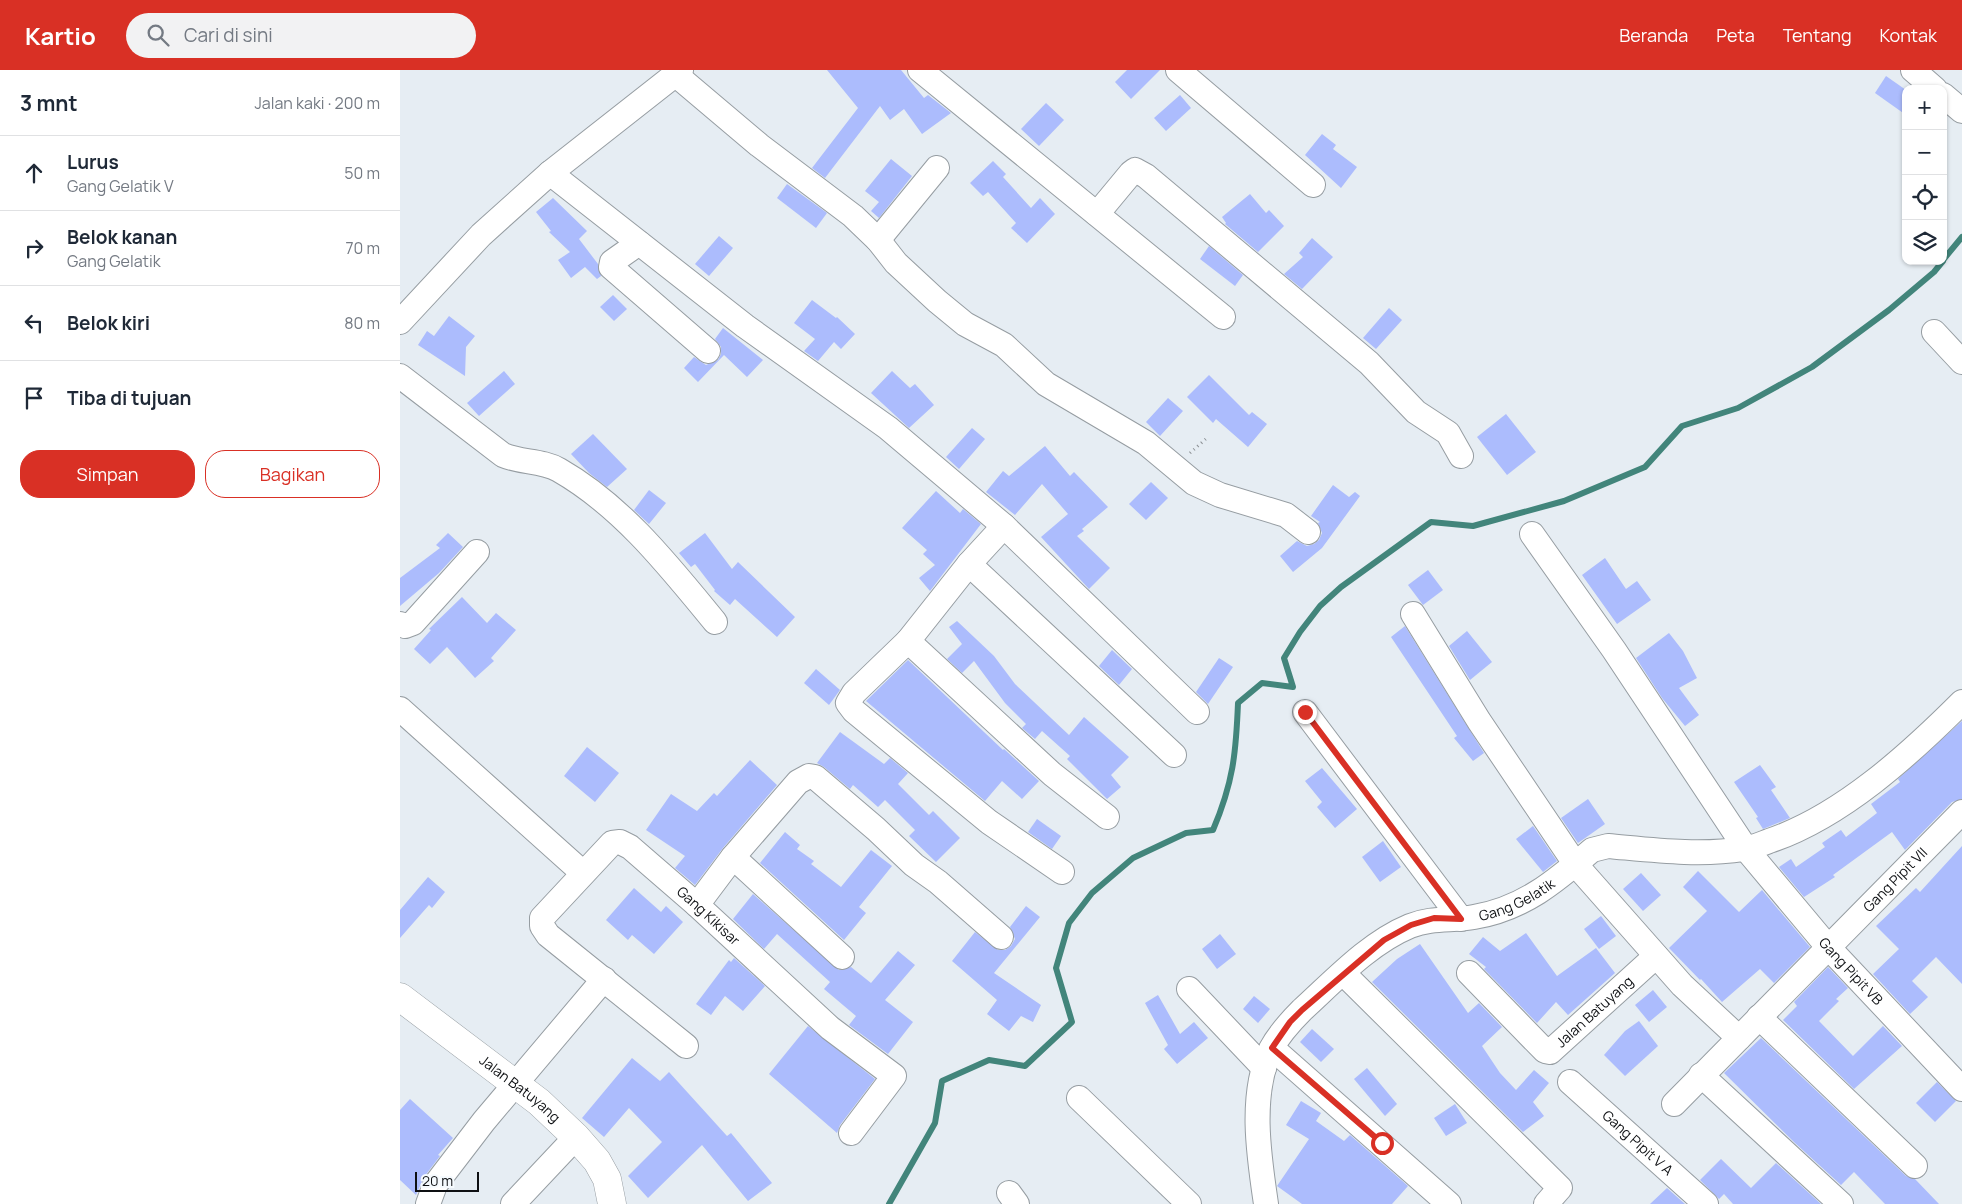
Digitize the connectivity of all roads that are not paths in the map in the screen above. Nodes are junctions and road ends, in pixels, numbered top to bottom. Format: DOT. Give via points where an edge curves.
graph roads {
  1 [pos="920,70"];
  2 [pos="1178,70"];
  3 [pos="1913,70"];
  4 [pos="678,72"];
  5 [pos="1930,85"];
  6 [pos="1947,99"];
  7 [pos="1962,111"];
  8 [pos="937,168"];
  9 [pos="550,173"];
  10 [pos="1313,185"];
  11 [pos="1097,214"];
  12 [pos="878,240"];
  13 [pos="639,243"];
  14 [pos="1223,316"];
  15 [pos="400,322"];
  16 [pos="1934,332"];
  17 [pos="708,351"];
  18 [pos="1962,362"];
  19 [pos="400,376"];
  20 [pos="1461,456"];
  21 [pos="1004,526"];
  22 [pos="1308,532"];
  23 [pos="1532,534"];
  24 [pos="476,552"];
  25 [pos="969,564"];
  26 [pos="1413,614"];
  27 [pos="716,622"];
  28 [pos="400,624"];
  29 [pos="908,641"];
  30 [pos="1962,702"];
  31 [pos="400,709"];
  32 [pos="1197,712"];
  33 [pos="1305,712"];
  34 [pos="1174,755"];
  35 [pos="1962,812"];
  36 [pos="1107,817"];
  37 [pos="1746,849"];
  38 [pos="733,857"];
  39 [pos="1576,864"];
  40 [pos="1062,872"];
  41 [pos="583,873"];
  42 [pos="697,905"];
  43 [pos="1461,919"];
  44 [pos="1001,937"];
  45 [pos="1828,947"];
  46 [pos="1656,956"];
  47 [pos="842,957"];
  48 [pos="1343,973"];
  49 [pos="1469,973"];
  50 [pos="604,979"];
  51 [pos="1189,989"];
  52 [pos="400,997"];
  53 [pos="1759,1017"];
  54 [pos="1739,1038"];
  55 [pos="686,1046"];
  56 [pos="1268,1058"];
  57 [pos="1700,1075"];
  58 [pos="1570,1082"];
  59 [pos="515,1084"];
  60 [pos="1962,1089"];
  61 [pos="1079,1098"];
  62 [pos="1674,1104"];
  63 [pos="851,1133"];
  64 [pos="576,1137"];
  65 [pos="1915,1166"];
  66 [pos="1559,1190"];
  67 [pos="428,1204"];
  68 [pos="514,1204"];
  69 [pos="612,1204"];
  70 [pos="1189,1204"];
  71 [pos="1266,1204"];
  72 [pos="1449,1204"];
  73 [pos="1706,1204"];
  74 [pos="1841,1204"];
  1 -- 11 [label="street"];
  2 -- 10 [label="street"];
  3 -- 5 [label="street"];
  4 -- 9 [label="street"];
  4 -- 12 [label="street" via="759,145 853,216"];
  6 -- 7 [label="street"];
  8 -- 12 [label="street"];
  9 -- 13 [label="street"];
  9 -- 15 [label="street" via="482,235"];
  11 -- 14 [label="street"];
  11 -- 20 [label="street" via="1131,173 1135,170 1146,176 1369,363 1416,412 1448,433"];
  12 -- 22 [label="street" via="896,263 937,301 965,324 1004,346 1046,384 1146,443 1194,484 1286,515"];
  13 -- 17 [label="street" via="611,266"];
  13 -- 21 [label="street" via="745,326 888,428"];
  16 -- 18 [label="street"];
  19 -- 27 [label="street" via="503,455 516,461 558,469 613,509 674,571"];
  21 -- 25 [label="street"];
  21 -- 32 [label="street"];
  23 -- 37 [label="street, Gang Pipit VB" via="1614,650"];
  24 -- 28 [label="street" via="413,623"];
  25 -- 29 [label="street"];
  25 -- 34 [label="street"];
  26 -- 39 [label="street" via="1479,722"];
  29 -- 36 [label="street" via="1052,774"];
  29 -- 40 [label="street" via="854,693 848,703 990,822"];
  30 -- 37 [label="street, Gang Gelatik" via="1936,728 1825,816 1795,832"];
  31 -- 41 [label="street"];
  33 -- 43 [label="street"];
  35 -- 45 [label="street, Gang Pipit VII"];
  37 -- 39 [label="street, Gang Gelatik" via="1684,853 1608,846 1592,850"];
  37 -- 45 [label="street, Gang Pipit VB"];
  38 -- 42 [label="street"];
  38 -- 44 [label="street" via="798,782 815,776"];
  38 -- 47 [label="street"];
  39 -- 43 [label="street, Gang Gelatik" via="1553,884 1524,901 1496,913"];
  39 -- 46 [label="street"];
  41 -- 42 [label="street, Gang Kikisar" via="612,843 620,842"];
  41 -- 50 [label="street, Gang Kikisar" via="542,918 542,926 548,935"];
  42 -- 63 [label="street, Gang Kikisar" via="830,1028 894,1076"];
  43 -- 48 [label="street, Gang Gelatik" via="1434,918 1411,925 1384,940"];
  45 -- 53 [label="street, Gang Pipit VII"];
  45 -- 60 [label="street, Gang Pipit VB"];
  46 -- 49 [label="street, Jalan Batuyang" via="1550,1052 1545,1051"];
  46 -- 54 [label="street"];
  48 -- 56 [label="street, Gang Gelatik" via="1290,1022"];
  48 -- 66 [label="street"];
  50 -- 55 [label="street, Gang Kikisar"];
  50 -- 59 [label="street"];
  51 -- 56 [label="street"];
  52 -- 59 [label="street, Jalan Batuyang"];
  53 -- 54 [label="street, Gang Pipit VII"];
  53 -- 65 [label="street"];
  54 -- 57 [label="street, Gang Pipit VII"];
  56 -- 71 [label="street, Gang Gelatik" via="1257,1146"];
  56 -- 72 [label="street"];
  57 -- 62 [label="street, Gang Pipit VII"];
  57 -- 74 [label="street"];
  58 -- 73 [label="street, Gang Pipit V A"];
  59 -- 64 [label="street, Jalan Batuyang"];
  59 -- 67 [label="street" via="435,1185"];
  61 -- 70 [label="street"];
  64 -- 68 [label="street"];
  64 -- 69 [label="street, Jalan Batuyang" via="597,1160 607,1179"];
}
